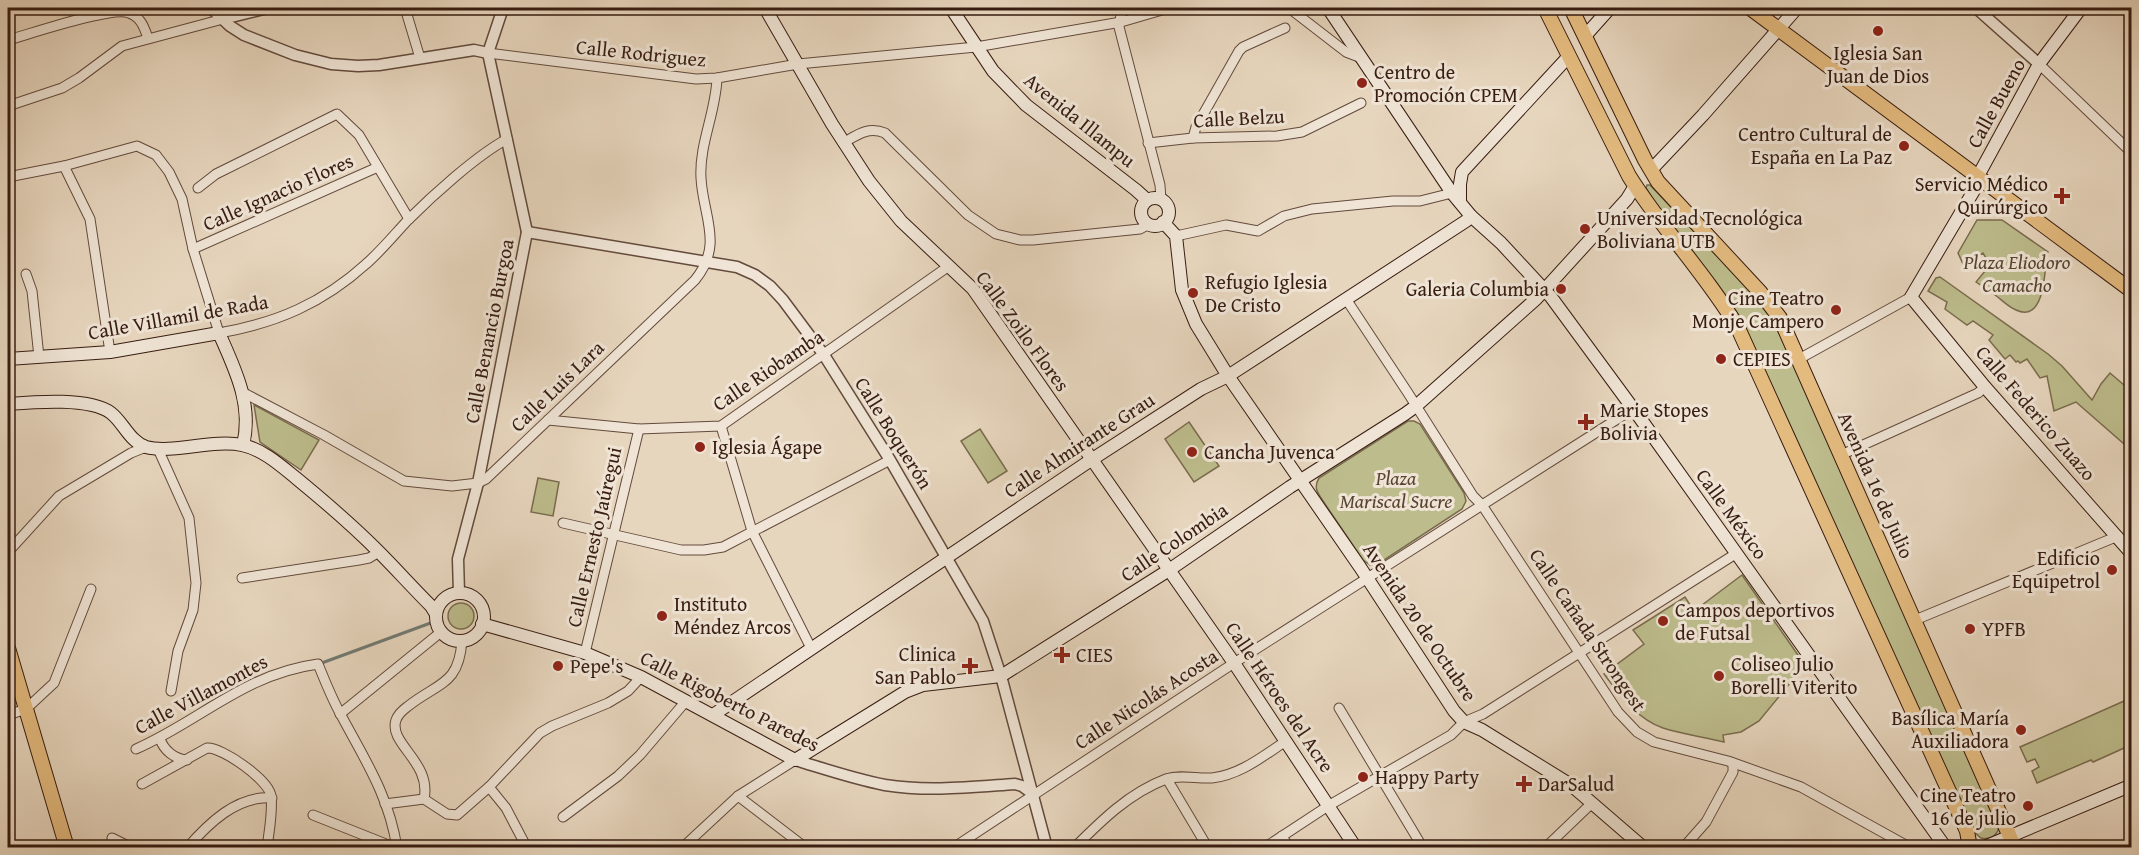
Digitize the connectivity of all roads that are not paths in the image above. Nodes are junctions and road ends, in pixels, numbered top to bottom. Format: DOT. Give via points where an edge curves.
graph roads {
  1 [pos="211,8"];
  2 [pos="266,8"];
  3 [pos="405,8"];
  4 [pos="503,8"];
  5 [pos="765,8"];
  6 [pos="951,8"];
  7 [pos="1122,8"];
  8 [pos="1169,8"];
  9 [pos="1289,8"];
  10 [pos="1328,8"];
  11 [pos="1545,8"];
  12 [pos="1571,8"];
  13 [pos="1610,8"];
  14 [pos="1750,8"];
  15 [pos="1797,8"];
  16 [pos="1976,8"];
  17 [pos="2081,8"];
  18 [pos="223,19"];
  19 [pos="1121,22"];
  20 [pos="1285,28"];
  21 [pos="1779,30"];
  22 [pos="1585,36"];
  23 [pos="148,38"];
  24 [pos="8,40"];
  25 [pos="976,47"];
  26 [pos="488,52"];
  27 [pos="1569,56"];
  28 [pos="1359,57"];
  29 [pos="420,58"];
  30 [pos="798,64"];
  31 [pos="2039,64"];
  32 [pos="717,78"];
  33 [pos="1361,103"];
  34 [pos="8,106"];
  35 [pos="1193,138"];
  36 [pos="507,139"];
  37 [pos="843,143"];
  38 [pos="1148,143"];
  39 [pos="2132,153"];
  40 [pos="63,166"];
  41 [pos="378,167"];
  42 [pos="1651,170"];
  43 [pos="8,177"];
  44 [pos="1981,182"];
  45 [pos="1635,186"];
  46 [pos="198,188"];
  47 [pos="1456,198"];
  48 [pos="1147,200"];
  49 [pos="1161,200"];
  50 [pos="1471,216"];
  51 [pos="409,219"];
  52 [pos="1163,222"];
  53 [pos="1149,224"];
  54 [pos="527,232"];
  55 [pos="1176,236"];
  56 [pos="193,249"];
  57 [pos="708,261"];
  58 [pos="949,266"];
  59 [pos="26,274"];
  60 [pos="1545,290"];
  61 [pos="1914,291"];
  62 [pos="2132,291"];
  63 [pos="1346,299"];
  64 [pos="219,333"];
  65 [pos="110,351"];
  66 [pos="824,355"];
  67 [pos="39,357"];
  68 [pos="8,359"];
  69 [pos="1798,359"];
  70 [pos="1228,376"];
  71 [pos="1985,387"];
  72 [pos="244,393"];
  73 [pos="8,404"];
  74 [pos="1416,406"];
  75 [pos="1633,409"];
  76 [pos="548,420"];
  77 [pos="721,426"];
  78 [pos="639,429"];
  79 [pos="243,445"];
  80 [pos="152,448"];
  81 [pos="1841,455"];
  82 [pos="891,460"];
  83 [pos="1091,460"];
  84 [pos="1301,481"];
  85 [pos="478,483"];
  86 [pos="1482,505"];
  87 [pos="563,523"];
  88 [pos="752,531"];
  89 [pos="613,534"];
  90 [pos="2118,537"];
  91 [pos="8,552"];
  92 [pos="379,552"];
  93 [pos="1737,553"];
  94 [pos="2132,554"];
  95 [pos="947,556"];
  96 [pos="1169,570"];
  97 [pos="242,578"];
  98 [pos="1368,579"];
  99 [pos="91,589"];
  100 [pos="459,593"];
  101 [pos="435,608"];
  102 [pos="1915,620"];
  103 [pos="482,624"];
  104 [pos="441,632"];
  105 [pos="462,640"];
  106 [pos="8,648"];
  107 [pos="811,648"];
  108 [pos="585,653"];
  109 [pos="1579,653"];
  110 [pos="1234,663"];
  111 [pos="1001,676"];
  112 [pos="641,677"];
  113 [pos="171,691"];
  114 [pos="686,701"];
  115 [pos="1339,708"];
  116 [pos="26,709"];
  117 [pos="340,714"];
  118 [pos="8,715"];
  119 [pos="713,715"];
  120 [pos="1464,722"];
  121 [pos="160,739"];
  122 [pos="1286,741"];
  123 [pos="136,749"];
  124 [pos="187,760"];
  125 [pos="795,760"];
  126 [pos="1733,764"];
  127 [pos="1380,776"];
  128 [pos="1167,779"];
  129 [pos="142,784"];
  130 [pos="2132,785"];
  131 [pos="489,786"];
  132 [pos="1033,795"];
  133 [pos="738,796"];
  134 [pos="272,798"];
  135 [pos="424,799"];
  136 [pos="1593,803"];
  137 [pos="385,804"];
  138 [pos="1328,806"];
  139 [pos="313,814"];
  140 [pos="563,817"];
  141 [pos="1282,836"];
  142 [pos="112,838"];
  143 [pos="2013,842"];
  144 [pos="67,848"];
  145 [pos="141,848"];
  146 [pos="187,848"];
  147 [pos="267,848"];
  148 [pos="396,848"];
  149 [pos="527,848"];
  150 [pos="682,848"];
  151 [pos="806,848"];
  152 [pos="953,848"];
  153 [pos="1047,848"];
  154 [pos="1074,848"];
  155 [pos="1208,848"];
  156 [pos="1264,848"];
  157 [pos="1289,848"];
  158 [pos="1356,848"];
  159 [pos="1423,848"];
  160 [pos="1545,848"];
  161 [pos="1644,848"];
  162 [pos="1683,848"];
  163 [pos="1911,848"];
  164 [pos="1946,848"];
  165 [pos="1970,848"];
  166 [pos="1982,848"];
  1 -- 18 [label="street, Calle Rodriguez"];
  2 -- 18 [label="street"];
  3 -- 29 [label="street"];
  4 -- 26 [label="street"];
  5 -- 30 [label="main road, Calle Zoilo Flores"];
  6 -- 25 [label="main road, Avenida Illampu"];
  7 -- 19 [label="street"];
  8 -- 19 [label="street, Calle Rodriguez"];
  9 -- 28 [label="street" via="1346,52"];
  10 -- 28 [label="main road, Calle México"];
  11 -- 27 [label="main road"];
  12 -- 22 [label="main road, Avenida 16 de Julio"];
  13 -- 22 [label="main road"];
  14 -- 21 [label="main road"];
  15 -- 21 [label="main road"];
  16 -- 31 [label="street"];
  17 -- 31 [label="main road, Calle Bueno"];
  18 -- 23 [label="street"];
  18 -- 29 [label="street, Calle Rodriguez" via="262,43 331,64 379,65"];
  19 -- 25 [label="street, Calle Rodriguez"];
  19 -- 38 [label="street" via="1119,27"];
  20 -- 35 [label="street" via="1239,51"];
  21 -- 42 [label="main road"];
  21 -- 44 [label="main road"];
  22 -- 27 [label="main road"];
  22 -- 42 [label="main road, Avenida 16 de Julio"];
  23 -- 24 [label="street" via="137,17 121,11"];
  23 -- 34 [label="street" via="122,46 62,88"];
  25 -- 30 [label="street, Calle Rodriguez"];
  25 -- 48 [label="main road, Avenida Illampu" via="1026,105"];
  26 -- 29 [label="street, Calle Rodriguez" via="474,50"];
  26 -- 32 [label="street, Calle Rodriguez" via="696,79"];
  26 -- 36 [label="street, Calle Benancio Burgoa"];
  27 -- 45 [label="main road"];
  27 -- 47 [label="main road" via="1462,172"];
  28 -- 47 [label="main road, Calle México"];
  30 -- 32 [label="street, Calle Rodriguez"];
  30 -- 37 [label="main road, Calle Zoilo Flores"];
  31 -- 39 [label="street"];
  31 -- 44 [label="main road, Calle Bueno"];
  32 -- 57 [label="street" via="701,178 711,230"];
  33 -- 35 [label="street, Calle Belzu" via="1302,132"];
  35 -- 38 [label="street, Calle Belzu"];
  36 -- 51 [label="street, Calle Villamil de Rada"];
  36 -- 54 [label="street, Calle Benancio Burgoa"];
  37 -- 53 [label="street" via="863,132 885,133 968,215 985,228 1008,237 1033,240 1140,229"];
  37 -- 58 [label="main road, Calle Zoilo Flores" via="902,221"];
  38 -- 49 [label="street"];
  40 -- 43 [label="street"];
  40 -- 56 [label="street" via="136,146 156,155 182,199"];
  40 -- 65 [label="street" via="90,219"];
  41 -- 46 [label="street" via="359,135 337,114 216,174"];
  41 -- 51 [label="street"];
  41 -- 56 [label="street, Calle Ignacio Flores"];
  42 -- 45 [label="main road"];
  42 -- 69 [label="main road, Avenida 16 de Julio" via="1772,305"];
  44 -- 61 [label="main road, Calle Bueno"];
  44 -- 62 [label="main road"];
  45 -- 60 [label="main road, Calle Colombia"];
  45 -- 165 [label="main road" via="1738,328 1967,831"];
  47 -- 50 [label="main road, Calle México"];
  47 -- 55 [label="street" via="1312,209 1284,216 1258,231 1226,225"];
  48 -- 49 [label="main road"];
  48 -- 53 [label="main road" via="1141,213"];
  49 -- 52 [label="main road" via="1168,208"];
  50 -- 60 [label="main road, Calle México"];
  50 -- 63 [label="main road, Calle Almirante Grau"];
  51 -- 64 [label="street, Calle Villamil de Rada" via="368,262 324,296 272,321"];
  52 -- 53 [label="main road"];
  52 -- 55 [label="main road"];
  54 -- 57 [label="street, Calle Boquerón"];
  54 -- 85 [label="street, Calle Benancio Burgoa"];
  55 -- 70 [label="main road, Avenida 20 de Octubre" via="1182,290 1196,324"];
  56 -- 64 [label="street"];
  57 -- 66 [label="street, Calle Boquerón" via="737,267 770,286"];
  57 -- 76 [label="street, Calle Luis Lara" via="695,280"];
  58 -- 66 [label="street, Calle Riobamba"];
  58 -- 83 [label="main road, Calle Zoilo Flores" via="973,289"];
  59 -- 67 [label="street" via="32,291"];
  60 -- 74 [label="main road, Calle Colombia"];
  60 -- 75 [label="main road, Calle México"];
  61 -- 69 [label="street"];
  61 -- 71 [label="main road, Calle Federico Zuazo"];
  63 -- 70 [label="main road, Calle Almirante Grau"];
  63 -- 74 [label="street, Calle Cañada Strongest"];
  64 -- 65 [label="main road, Calle Villamil de Rada"];
  64 -- 72 [label="main road"];
  65 -- 67 [label="main road, Calle Villamil de Rada"];
  66 -- 77 [label="street, Calle Riobamba"];
  66 -- 82 [label="street, Calle Boquerón"];
  67 -- 68 [label="main road, Calle Villamil de Rada"];
  69 -- 81 [label="main road, Avenida 16 de Julio"];
  70 -- 83 [label="main road, Calle Almirante Grau" via="1201,389"];
  70 -- 84 [label="main road, Avenida 20 de Octubre"];
  71 -- 81 [label="street"];
  71 -- 90 [label="main road, Calle Federico Zuazo"];
  72 -- 79 [label="main road"];
  72 -- 85 [label="street" via="404,482 452,486"];
  73 -- 80 [label="main road" via="52,401 101,408 110,412 129,434"];
  74 -- 84 [label="main road, Calle Colombia"];
  74 -- 86 [label="street, Calle Cañada Strongest"];
  75 -- 86 [label="street, Calle Nicolás Acosta"];
  75 -- 93 [label="main road, Calle México"];
  76 -- 78 [label="street, Calle Riobamba"];
  76 -- 85 [label="street, Calle Luis Lara"];
  77 -- 78 [label="street, Calle Riobamba"];
  77 -- 88 [label="street"];
  78 -- 89 [label="street, Calle Ernesto Jaúregui"];
  79 -- 80 [label="main road"];
  79 -- 92 [label="main road" via="281,466"];
  80 -- 91 [label="street" via="131,453 59,496"];
  80 -- 113 [label="street" via="189,518 196,584"];
  81 -- 102 [label="main road, Avenida 16 de Julio"];
  82 -- 88 [label="street"];
  82 -- 95 [label="street, Calle Boquerón"];
  83 -- 95 [label="main road, Calle Almirante Grau"];
  83 -- 96 [label="main road, Calle Zoilo Flores"];
  84 -- 96 [label="main road, Calle Colombia"];
  84 -- 98 [label="main road, Avenida 20 de Octubre"];
  85 -- 100 [label="street, Calle Benancio Burgoa" via="458,559"];
  86 -- 98 [label="street, Calle Nicolás Acosta"];
  86 -- 109 [label="street, Calle Cañada Strongest"];
  87 -- 89 [label="street"];
  88 -- 89 [label="street" via="723,547 704,550 681,550"];
  88 -- 107 [label="street"];
  89 -- 108 [label="street, Calle Ernesto Jaúregui"];
  90 -- 94 [label="main road, Calle Federico Zuazo"];
  90 -- 102 [label="street"];
  92 -- 97 [label="street" via="359,560"];
  92 -- 101 [label="main road"];
  93 -- 109 [label="street"];
  93 -- 164 [label="main road, Calle México"];
  95 -- 107 [label="main road, Calle Almirante Grau"];
  95 -- 111 [label="street, Calle Boquerón" via="983,621"];
  96 -- 110 [label="main road, Calle Héroes del Acre"];
  96 -- 111 [label="main road, Calle Colombia"];
  98 -- 110 [label="street, Calle Nicolás Acosta"];
  98 -- 120 [label="main road, Avenida 20 de Octubre"];
  99 -- 116 [label="street" via="57,677"];
  100 -- 101 [label="main road" via="448,596"];
  100 -- 103 [label="main road" via="478,602 484,616"];
  101 -- 104 [label="main road"];
  102 -- 143 [label="main road, Avenida 16 de Julio"];
  103 -- 105 [label="main road" via="475,635"];
  103 -- 108 [label="main road, Calle Rigoberto Paredes"];
  104 -- 105 [label="main road"];
  104 -- 117 [label="street"];
  105 -- 135 [label="street" via="459,663 448,680 409,705 395,722 402,745 423,773"];
  106 -- 116 [label="main road"];
  107 -- 119 [label="main road, Calle Almirante Grau"];
  108 -- 112 [label="main road, Calle Rigoberto Paredes"];
  109 -- 120 [label="street"];
  109 -- 126 [label="street, Calle Cañada Strongest" via="1618,712 1637,732 1662,745"];
  110 -- 122 [label="main road, Calle Héroes del Acre"];
  110 -- 132 [label="street, Calle Nicolás Acosta"];
  111 -- 125 [label="main road, Calle Colombia" via="923,685 905,692"];
  111 -- 132 [label="street, Calle Boquerón"];
  112 -- 114 [label="main road, Calle Rigoberto Paredes"];
  112 -- 131 [label="street" via="608,703 540,733"];
  114 -- 119 [label="main road, Calle Rigoberto Paredes"];
  114 -- 140 [label="street" via="618,776"];
  115 -- 127 [label="street"];
  116 -- 118 [label="street"];
  116 -- 144 [label="main road"];
  117 -- 121 [label="street, Calle Villamontes" via="318,664 295,667 222,699"];
  117 -- 137 [label="street" via="369,763"];
  119 -- 125 [label="main road, Calle Rigoberto Paredes"];
  120 -- 127 [label="street" via="1450,735"];
  120 -- 136 [label="main road, Avenida 20 de Octubre" via="1571,785"];
  121 -- 123 [label="street, Calle Villamontes"];
  121 -- 124 [label="street" via="174,757"];
  122 -- 128 [label="street" via="1244,769 1214,778"];
  122 -- 138 [label="main road, Calle Héroes del Acre"];
  124 -- 129 [label="street"];
  124 -- 134 [label="street" via="207,748 216,748 264,783"];
  125 -- 132 [label="street, Calle Rigoberto Paredes" via="887,785 937,788 1015,784"];
  125 -- 133 [label="street, Calle Colombia"];
  126 -- 162 [label="street" via="1733,772 1706,822"];
  126 -- 163 [label="street, Calle Cañada Strongest" via="1801,788"];
  127 -- 138 [label="street"];
  127 -- 159 [label="street"];
  128 -- 154 [label="street" via="1112,811"];
  128 -- 155 [label="street"];
  130 -- 143 [label="main road"];
  131 -- 135 [label="street" via="457,815 447,814"];
  131 -- 149 [label="street"];
  132 -- 152 [label="street, Calle Nicolás Acosta"];
  132 -- 153 [label="street, Calle Boquerón"];
  133 -- 150 [label="street, Calle Colombia"];
  133 -- 151 [label="street"];
  134 -- 146 [label="street" via="229,808"];
  134 -- 147 [label="street"];
  135 -- 137 [label="street"];
  136 -- 160 [label="street"];
  136 -- 161 [label="main road, Avenida 20 de Octubre"];
  137 -- 148 [label="street"];
  138 -- 141 [label="street"];
  138 -- 158 [label="main road, Calle Héroes del Acre"];
  139 -- 148 [label="street"];
  141 -- 156 [label="street"];
  141 -- 157 [label="street"];
  142 -- 145 [label="street"];
  143 -- 166 [label="main road"];
}
